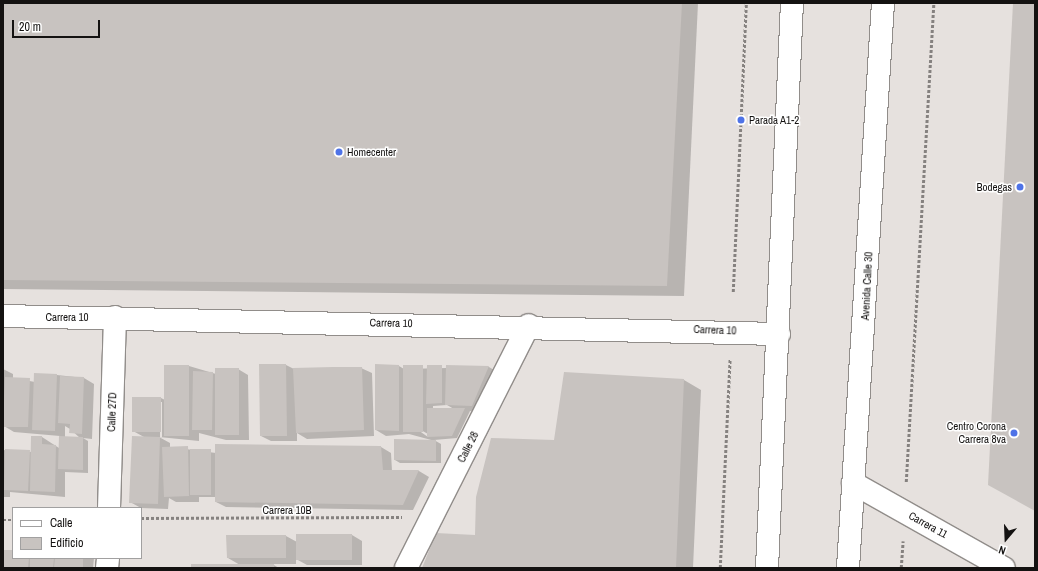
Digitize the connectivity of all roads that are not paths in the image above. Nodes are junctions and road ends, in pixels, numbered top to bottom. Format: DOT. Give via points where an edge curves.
graph roads {
  1 [pos="792,3"];
  2 [pos="883,3"];
  3 [pos="3,316"];
  4 [pos="115,317"];
  5 [pos="529,325"];
  6 [pos="779,334"];
  7 [pos="853,483"];
  8 [pos="109,507"];
  9 [pos="406,568"];
  10 [pos="767,568"];
  11 [pos="848,568"];
  12 [pos="1004,568"];
  1 -- 6 [label="main road"];
  2 -- 7 [label="main road, Avenida Calle 30"];
  3 -- 4 [label="main road, Carrera 10"];
  4 -- 5 [label="main road, Carrera 10"];
  4 -- 8 [label="main road, Calle 27D"];
  5 -- 6 [label="main road, Carrera 10"];
  5 -- 9 [label="main road, Calle 28"];
  6 -- 10 [label="main road"];
  7 -- 11 [label="main road, Avenida Calle 30"];
  7 -- 12 [label="main road, Carrera 11"];
}
